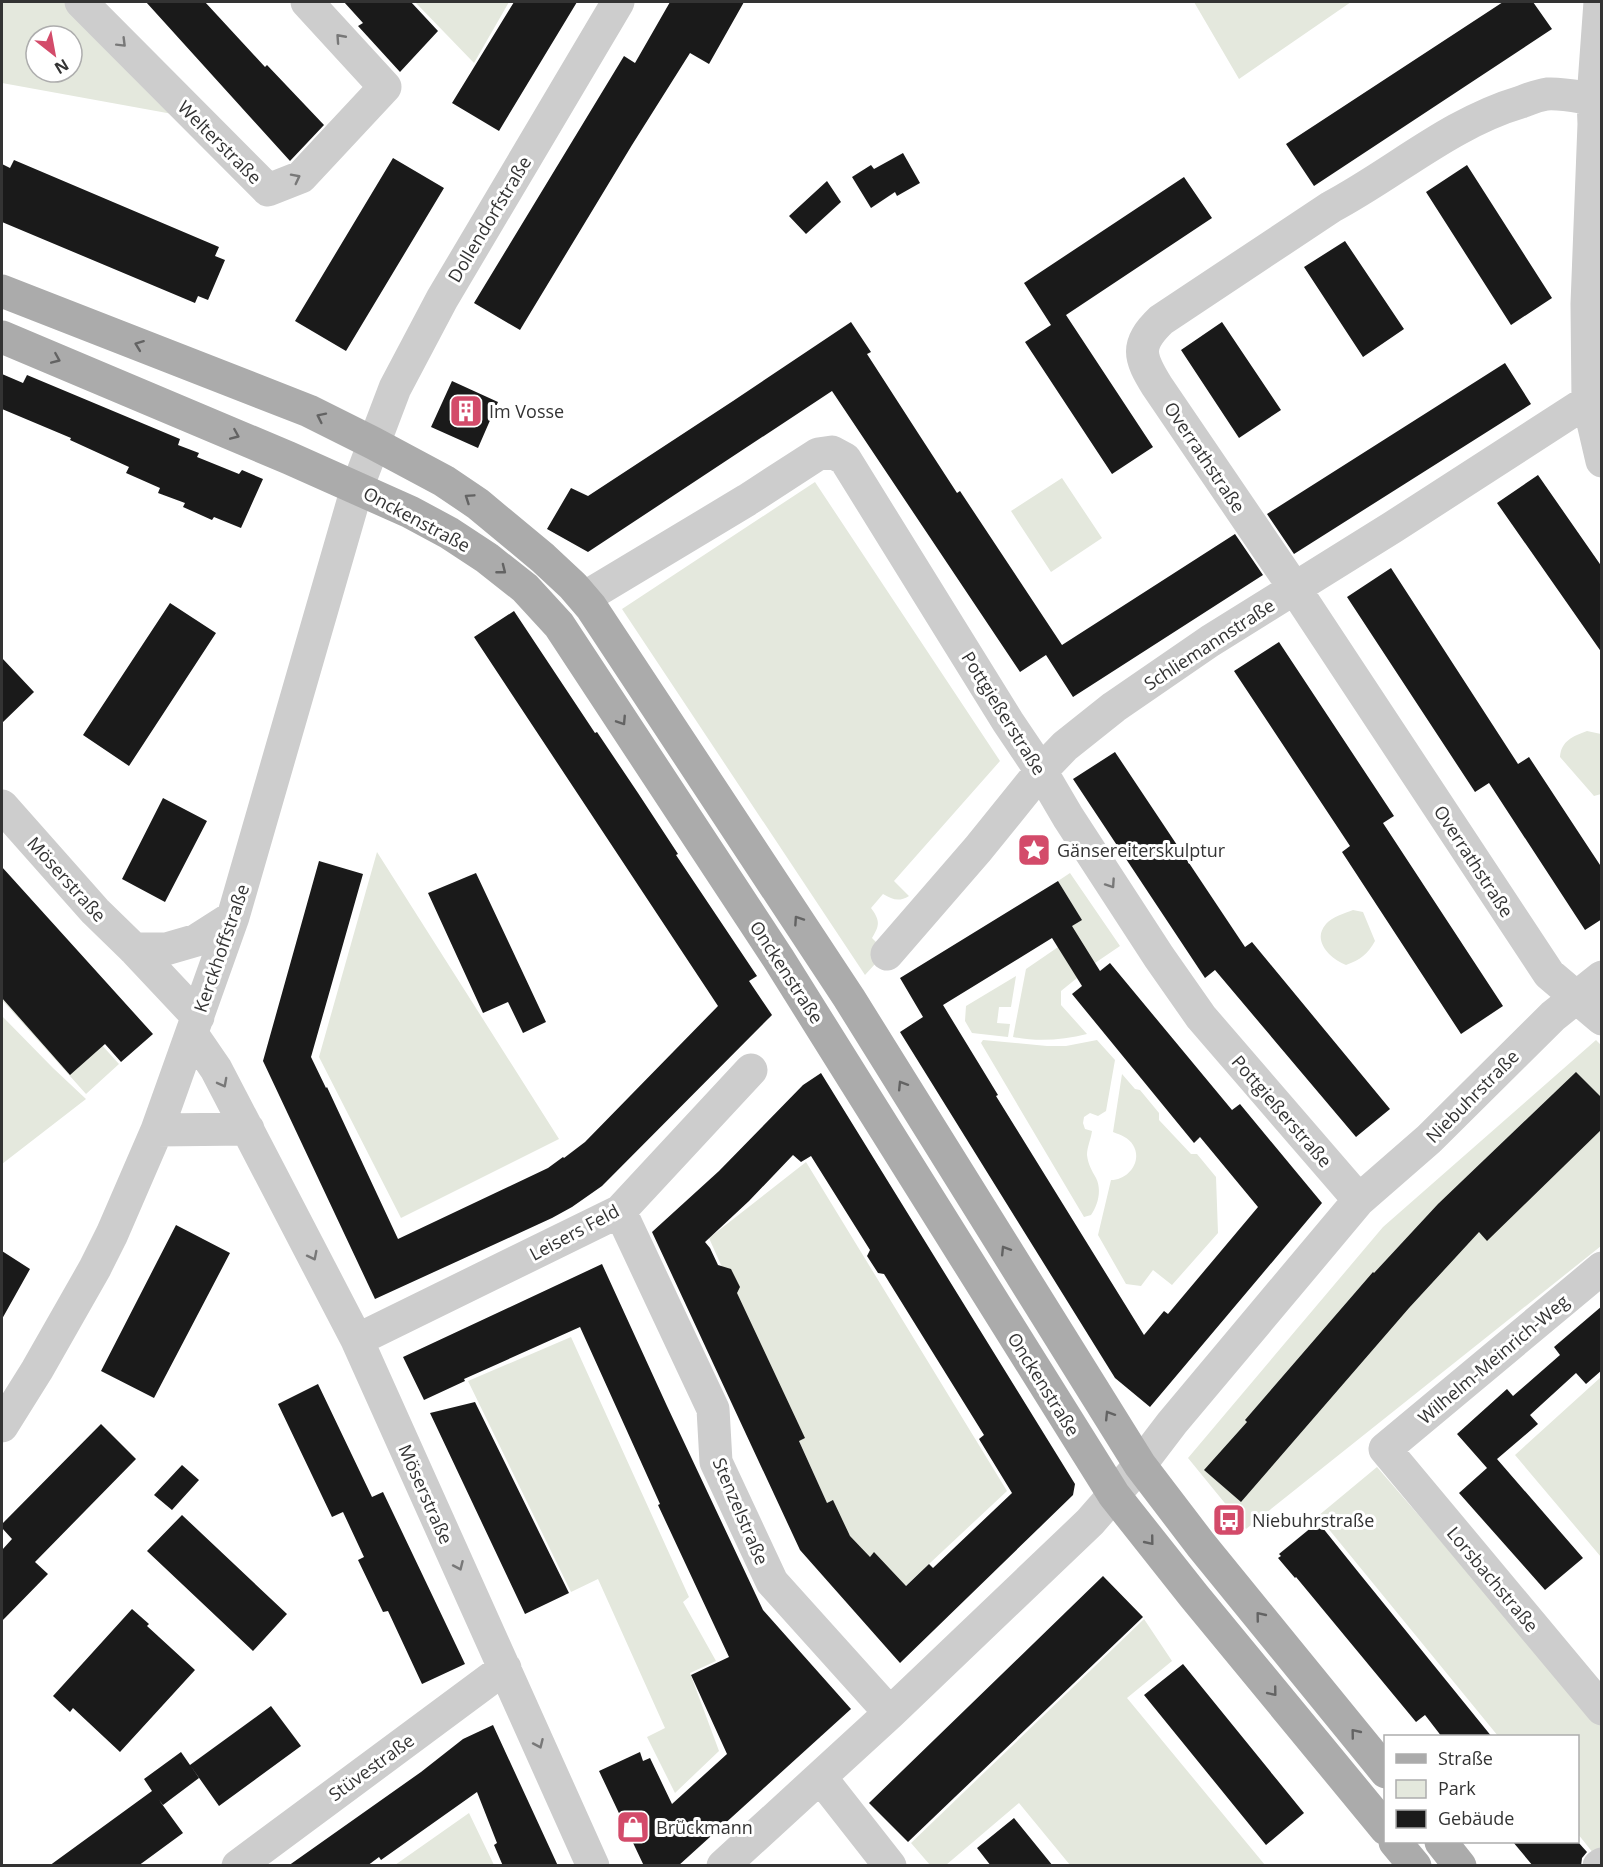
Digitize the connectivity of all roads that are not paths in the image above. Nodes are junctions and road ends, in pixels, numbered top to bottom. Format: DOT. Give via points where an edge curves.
graph roads {
  1 [pos="81,2"];
  2 [pos="307,2"];
  3 [pos="618,2"];
  4 [pos="1600,2"];
  5 [pos="1593,99"];
  6 [pos="2,291"];
  7 [pos="2,337"];
  8 [pos="1588,401"];
  9 [pos="373,443"];
  10 [pos="1602,461"];
  11 [pos="357,488"];
  12 [pos="1295,589"];
  13 [pos="584,598"];
  14 [pos="1041,771"];
  15 [pos="2,806"];
  16 [pos="233,917"];
  17 [pos="134,949"];
  18 [pos="887,954"];
  19 [pos="1602,977"];
  20 [pos="1576,998"];
  21 [pos="1602,1019"];
  22 [pos="195,1026"];
  23 [pos="752,1070"];
  24 [pos="248,1129"];
  25 [pos="157,1130"];
  26 [pos="1359,1200"];
  27 [pos="620,1211"];
  28 [pos="1602,1268"];
  29 [pos="357,1340"];
  30 [pos="2,1426"];
  31 [pos="1385,1449"];
  32 [pos="1140,1464"];
  33 [pos="1114,1495"];
  34 [pos="505,1668"];
  35 [pos="1602,1709"];
  36 [pos="890,1713"];
  37 [pos="1384,1770"];
  38 [pos="821,1778"];
  39 [pos="1384,1827"];
  40 [pos="1396,1843"];
  41 [pos="1442,1843"];
  42 [pos="238,1866"];
  43 [pos="593,1866"];
  44 [pos="723,1866"];
  45 [pos="890,1866"];
  46 [pos="1415,1866"];
  47 [pos="1460,1866"];
  1 -- 2 [label="street, Welterstraße, one-way" via="268,190 301,177 385,87"];
  3 -- 9 [label="street, Dollendorfstraße" via="442,299 400,376"];
  4 -- 5 [label="street"];
  5 -- 8 [label="street"];
  5 -- 12 [label="street, Overrathstraße" via="1547,94 1501,108 1456,129 1255,257 1161,320 1148,333 1143,347 1145,366"];
  9 -- 6 [label="main road, Onckenstraße, one-way" via="309,411"];
  7 -- 11 [label="main road, Onckenstraße, one-way"];
  8 -- 10 [label="street"];
  8 -- 12 [label="street, Schliemannstraße"];
  9 -- 11 [label="street, Kerckhoffstraße"];
  13 -- 9 [label="main road, Onckenstraße, one-way" via="478,504"];
  11 -- 16 [label="street, Kerckhoffstraße"];
  11 -- 33 [label="main road, Onckenstraße, one-way" via="410,512 487,558 525,588 559,625 778,958"];
  12 -- 14 [label="street, Schliemannstraße" via="1121,702 1065,746"];
  12 -- 20 [label="street, Overrathstraße" via="1549,974"];
  13 -- 14 [label="street, Pottgießerstraße" via="818,454 832,452 845,459"];
  32 -- 13 [label="main road, Onckenstraße, one-way" via="849,998"];
  14 -- 18 [label="street, Schliemannstraße"];
  14 -- 26 [label="street, Pottgießerstraße, one-way" via="1158,957 1201,1017"];
  15 -- 17 [label="street, Möserstraße"];
  16 -- 17 [label="street" via="196,940 166,949"];
  16 -- 22 [label="street, Kerckhoffstraße"];
  17 -- 22 [label="street, Möserstraße"];
  19 -- 20 [label="street, Niebuhrstraße"];
  20 -- 21 [label="street, Overrathstraße"];
  20 -- 26 [label="street, Niebuhrstraße" via="1429,1139"];
  22 -- 24 [label="street, Möserstraße, one-way"];
  22 -- 25 [label="street, Kerckhoffstraße"];
  23 -- 27 [label="street, Leisers Feld"];
  24 -- 25 [label="street"];
  24 -- 29 [label="street, Möserstraße, one-way"];
  25 -- 30 [label="street, Kerckhoffstraße" via="94,1268"];
  26 -- 32 [label="street, Niebuhrstraße"];
  27 -- 29 [label="street, Leisers Feld"];
  27 -- 36 [label="street, Stenzelstraße" via="713,1409 716,1462 772,1582"];
  28 -- 31 [label="street, Wilhelm-Meinrich-Weg"];
  29 -- 34 [label="street, Möserstraße, one-way"];
  31 -- 35 [label="street, Lorsbachstraße"];
  32 -- 33 [label="street, Niebuhrstraße"];
  37 -- 32 [label="main road, Onckenstraße, one-way"];
  33 -- 36 [label="street, Niebuhrstraße"];
  33 -- 39 [label="main road, Onckenstraße, one-way"];
  34 -- 42 [label="street, Stüvestraße"];
  34 -- 43 [label="street, Möserstraße, one-way"];
  36 -- 38 [label="street, Niebuhrstraße"];
  38 -- 44 [label="street, Niebuhrstraße"];
  38 -- 45 [label="street"];
  40 -- 46 [label="main road"];
  41 -- 47 [label="main road"];
}
